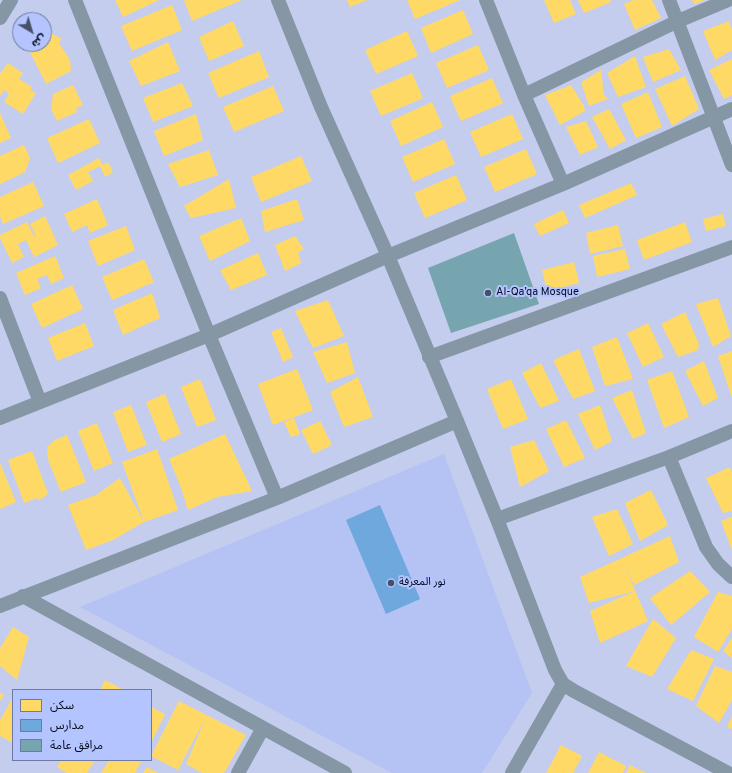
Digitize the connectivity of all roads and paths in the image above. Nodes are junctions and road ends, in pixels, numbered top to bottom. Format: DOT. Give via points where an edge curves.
graph roads {
  1 [pos="11,0"];
  2 [pos="74,0"];
  3 [pos="278,0"];
  4 [pos="486,0"];
  5 [pos="669,0"];
  6 [pos="728,0"];
  7 [pos="0,18"];
  8 [pos="678,21"];
  9 [pos="524,95"];
  10 [pos="732,109"];
  11 [pos="714,117"];
  12 [pos="732,165"];
  13 [pos="563,184"];
  14 [pos="732,247"];
  15 [pos="388,256"];
  16 [pos="0,298"];
  17 [pos="209,335"];
  18 [pos="429,357"];
  19 [pos="40,402"];
  20 [pos="0,418"];
  21 [pos="457,421"];
  22 [pos="732,431"];
  23 [pos="669,457"];
  24 [pos="278,498"];
  25 [pos="497,519"];
  26 [pos="732,577"];
  27 [pos="23,596"];
  28 [pos="0,606"];
  29 [pos="563,684"];
  30 [pos="263,728"];
  31 [pos="238,773"];
  32 [pos="345,773"];
  33 [pos="512,773"];
  34 [pos="728,773"];
  1 -- 7 [label="street"];
  2 -- 17 [label="street"];
  3 -- 15 [label="street" via="321,107"];
  4 -- 9 [label="street"];
  5 -- 8 [label="street"];
  6 -- 8 [label="street"];
  8 -- 9 [label="street"];
  8 -- 11 [label="street"];
  9 -- 13 [label="street"];
  10 -- 11 [label="street"];
  11 -- 12 [label="street"];
  11 -- 13 [label="street"];
  13 -- 15 [label="street"];
  14 -- 18 [label="street"];
  15 -- 17 [label="street"];
  15 -- 18 [label="street"];
  16 -- 19 [label="street"];
  17 -- 19 [label="street"];
  17 -- 24 [label="street"];
  18 -- 21 [label="street"];
  19 -- 20 [label="street"];
  21 -- 24 [label="street"];
  21 -- 25 [label="street"];
  22 -- 23 [label="street"];
  23 -- 25 [label="street"];
  23 -- 26 [label="street" via="706,547 718,564"];
  24 -- 27 [label="street"];
  25 -- 29 [label="street" via="555,670"];
  27 -- 28 [label="street"];
  27 -- 30 [label="street"];
  29 -- 33 [label="street"];
  29 -- 34 [label="street"];
  30 -- 31 [label="street"];
  30 -- 32 [label="street"];
}
